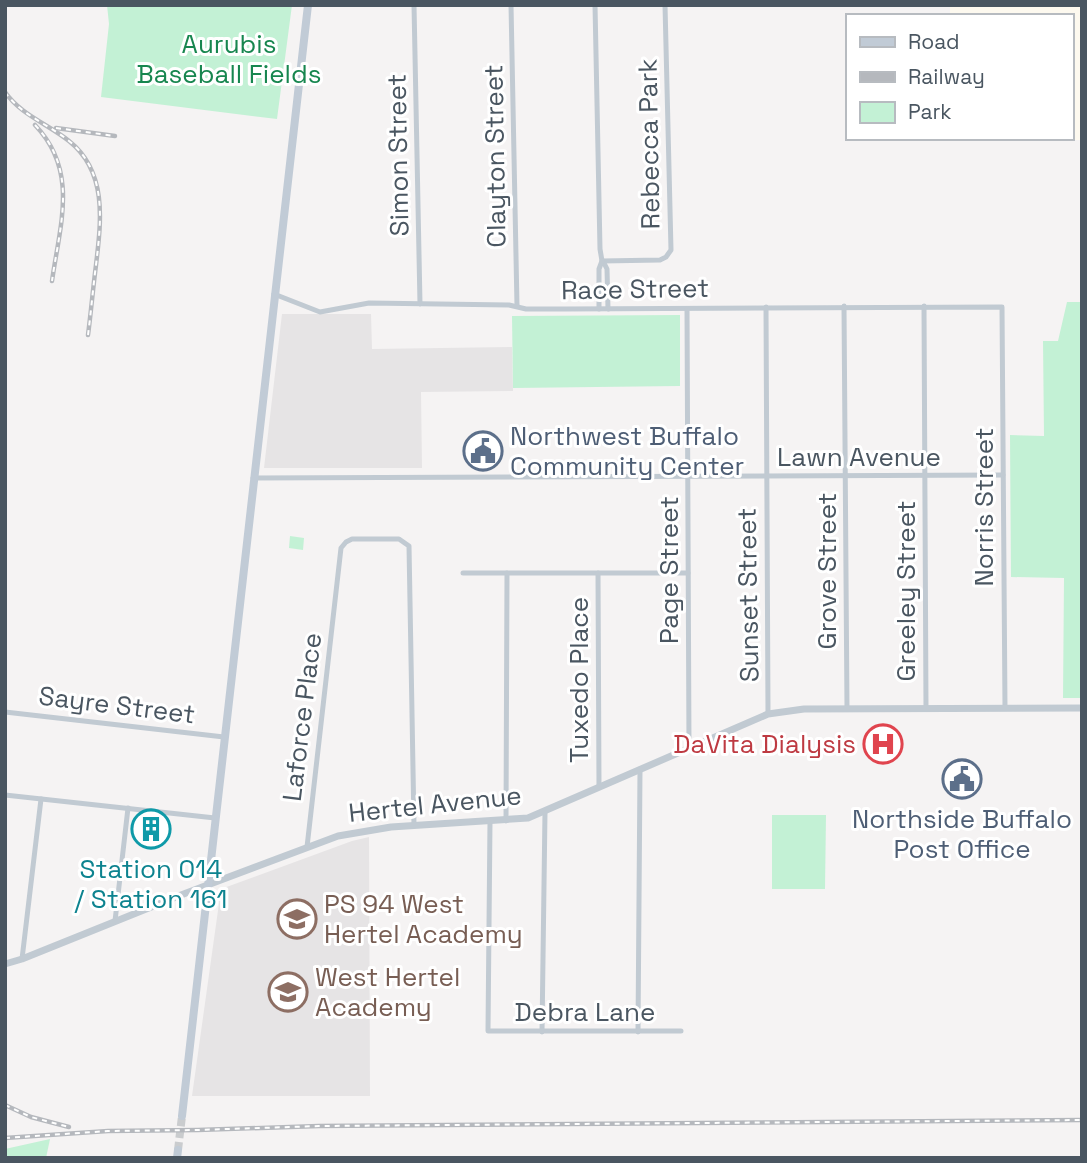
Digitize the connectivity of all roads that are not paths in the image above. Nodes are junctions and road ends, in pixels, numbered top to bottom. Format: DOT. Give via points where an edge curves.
graph roads {
  1 [pos="308,5"];
  2 [pos="414,5"];
  3 [pos="511,5"];
  4 [pos="595,5"];
  5 [pos="665,5"];
  6 [pos="603,261"];
  7 [pos="274,294"];
  8 [pos="420,304"];
  9 [pos="517,306"];
  10 [pos="844,306"];
  11 [pos="924,306"];
  12 [pos="766,307"];
  13 [pos="1002,307"];
  14 [pos="599,309"];
  15 [pos="608,309"];
  16 [pos="687,309"];
  17 [pos="925,475"];
  18 [pos="1003,475"];
  19 [pos="688,476"];
  20 [pos="766,476"];
  21 [pos="846,476"];
  22 [pos="253,478"];
  23 [pos="463,573"];
  24 [pos="507,573"];
  25 [pos="598,573"];
  26 [pos="688,573"];
  27 [pos="926,708"];
  28 [pos="1005,708"];
  29 [pos="1082,708"];
  30 [pos="847,709"];
  31 [pos="5,712"];
  32 [pos="768,714"];
  33 [pos="224,737"];
  34 [pos="689,747"];
  35 [pos="640,769"];
  36 [pos="599,787"];
  37 [pos="5,795"];
  38 [pos="41,799"];
  39 [pos="128,808"];
  40 [pos="545,812"];
  41 [pos="215,818"];
  42 [pos="490,821"];
  43 [pos="506,821"];
  44 [pos="414,825"];
  45 [pos="307,847"];
  46 [pos="208,884"];
  47 [pos="115,921"];
  48 [pos="22,959"];
  49 [pos="5,964"];
  50 [pos="681,1031"];
  51 [pos="542,1032"];
  52 [pos="638,1032"];
  53 [pos="182,1116"];
  1 -- 7 [label="main road"];
  2 -- 8 [label="street, Simon Street"];
  3 -- 9 [label="street, Clayton Street"];
  4 -- 6 [label="street, Rebecca Park"];
  5 -- 6 [label="street, Rebecca Park" via="671,250 660,260"];
  6 -- 14 [label="street, Rebecca Park"];
  6 -- 15 [label="street, Rebecca Park"];
  7 -- 8 [label="street, Race Street" via="320,312 369,303"];
  7 -- 22 [label="main road"];
  8 -- 9 [label="street, Race Street"];
  9 -- 14 [label="street, Race Street"];
  10 -- 11 [label="street, Race Street"];
  10 -- 12 [label="street, Race Street"];
  10 -- 21 [label="street, Grove Street"];
  11 -- 13 [label="street, Race Street"];
  11 -- 17 [label="street, Greeley Street"];
  12 -- 16 [label="street, Race Street"];
  12 -- 20 [label="street, Sunset Street"];
  13 -- 18 [label="street, Norris Street"];
  14 -- 15 [label="street, Race Street"];
  15 -- 16 [label="street, Race Street"];
  16 -- 19 [label="street, Page Street"];
  17 -- 18 [label="street, Lawn Avenue"];
  17 -- 21 [label="street, Lawn Avenue"];
  17 -- 27 [label="street, Greeley Street"];
  18 -- 28 [label="street, Norris Street"];
  19 -- 20 [label="street, Lawn Avenue"];
  19 -- 22 [label="street, Lawn Avenue"];
  19 -- 26 [label="street, Page Street"];
  20 -- 21 [label="street, Lawn Avenue"];
  20 -- 32 [label="street, Sunset Street"];
  21 -- 30 [label="street, Grove Street"];
  22 -- 33 [label="main road"];
  23 -- 24 [label="street"];
  24 -- 25 [label="street"];
  24 -- 43 [label="street"];
  25 -- 26 [label="street"];
  25 -- 36 [label="street, Tuxedo Place"];
  26 -- 34 [label="street, Page Street"];
  27 -- 28 [label="street, Hertel Avenue"];
  27 -- 30 [label="street, Hertel Avenue"];
  28 -- 29 [label="street, Hertel Avenue"];
  30 -- 32 [label="street, Hertel Avenue"];
  31 -- 33 [label="street, Sayre Street"];
  32 -- 34 [label="street, Hertel Avenue"];
  33 -- 41 [label="main road"];
  34 -- 35 [label="street, Hertel Avenue"];
  35 -- 36 [label="street, Hertel Avenue"];
  35 -- 52 [label="street"];
  36 -- 40 [label="street, Hertel Avenue"];
  37 -- 38 [label="street"];
  38 -- 39 [label="street"];
  38 -- 48 [label="street"];
  39 -- 41 [label="street"];
  39 -- 47 [label="street"];
  40 -- 43 [label="street, Hertel Avenue"];
  40 -- 51 [label="street"];
  41 -- 46 [label="main road"];
  42 -- 43 [label="street, Hertel Avenue"];
  42 -- 44 [label="street, Hertel Avenue"];
  42 -- 51 [label="street, Debra Lane" via="488,1031"];
  44 -- 45 [label="street, Hertel Avenue" via="365,830"];
  44 -- 45 [label="street, Laforce Place" via="409,550 399,538 352,539 341,548"];
  45 -- 46 [label="street, Hertel Avenue"];
  46 -- 47 [label="street, Hertel Avenue"];
  46 -- 53 [label="main road"];
  47 -- 48 [label="street, Hertel Avenue"];
  48 -- 49 [label="street, Hertel Avenue"];
  50 -- 52 [label="street, Debra Lane"];
  51 -- 52 [label="street, Debra Lane"];
}
